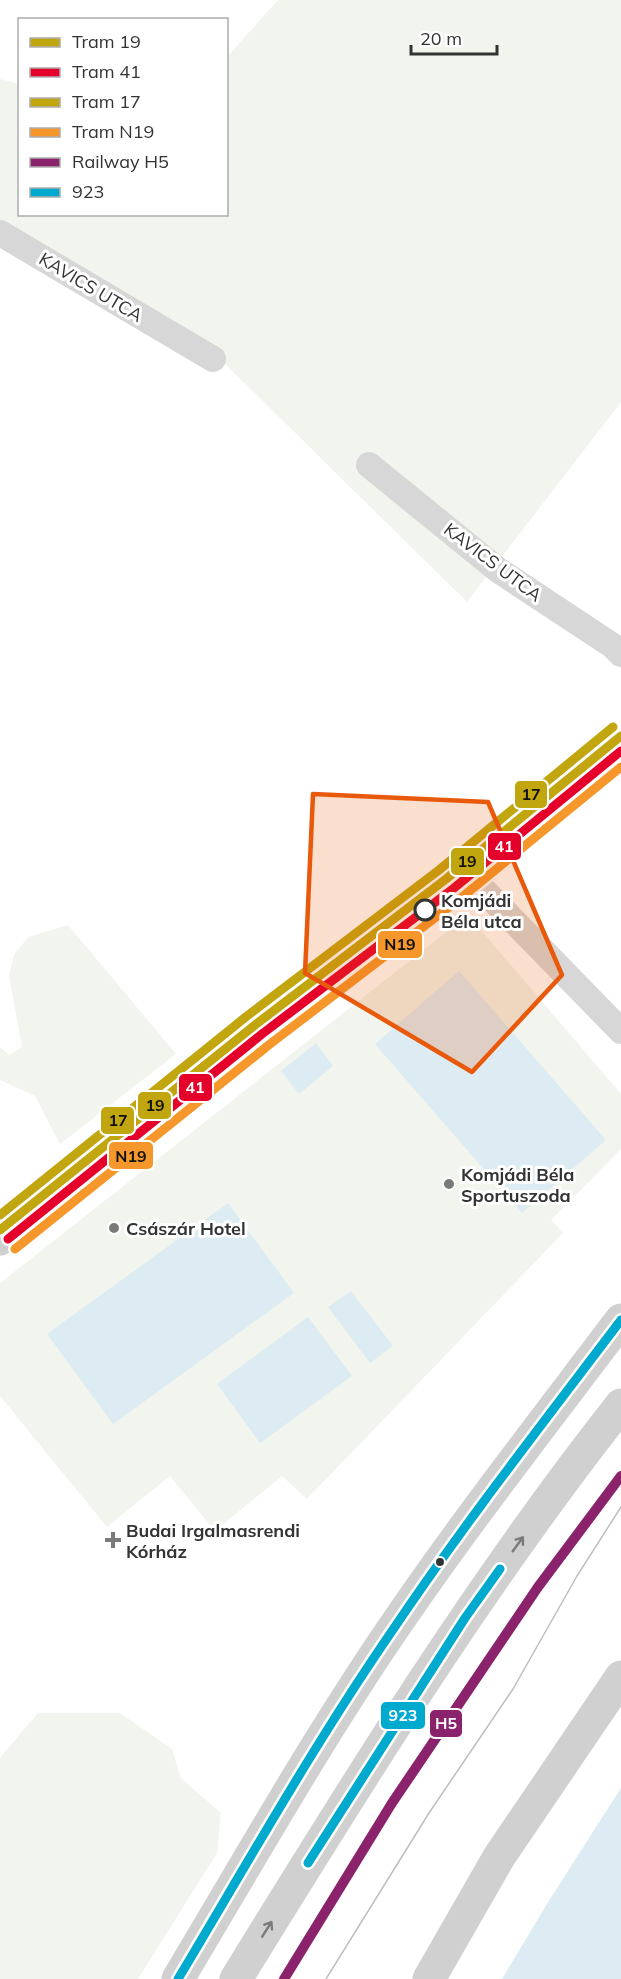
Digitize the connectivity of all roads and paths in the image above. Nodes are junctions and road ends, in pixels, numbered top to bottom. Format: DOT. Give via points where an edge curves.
graph roads {
  1 [pos="0,233"];
  2 [pos="213,359"];
  3 [pos="369,465"];
  4 [pos="621,654"];
  5 [pos="621,747"];
  6 [pos="466,872"];
  7 [pos="621,1030"];
  8 [pos="0,1239"];
  9 [pos="621,1320"];
  10 [pos="621,1405"];
  11 [pos="621,1677"];
  12 [pos="178,1979"];
  13 [pos="236,1979"];
  14 [pos="429,1979"];
  1 -- 2 [label="street, KAVICS UTCA"];
  3 -- 4 [label="street, KAVICS UTCA" via="498,570"];
  5 -- 6 [label="main road"];
  6 -- 7 [label="street"];
  6 -- 8 [label="main road"];
  9 -- 12 [label="main road" via="392,1631"];
  13 -- 10 [label="main road, one-way" via="465,1618"];
  11 -- 14 [label="main road" via="499,1857"];
}
